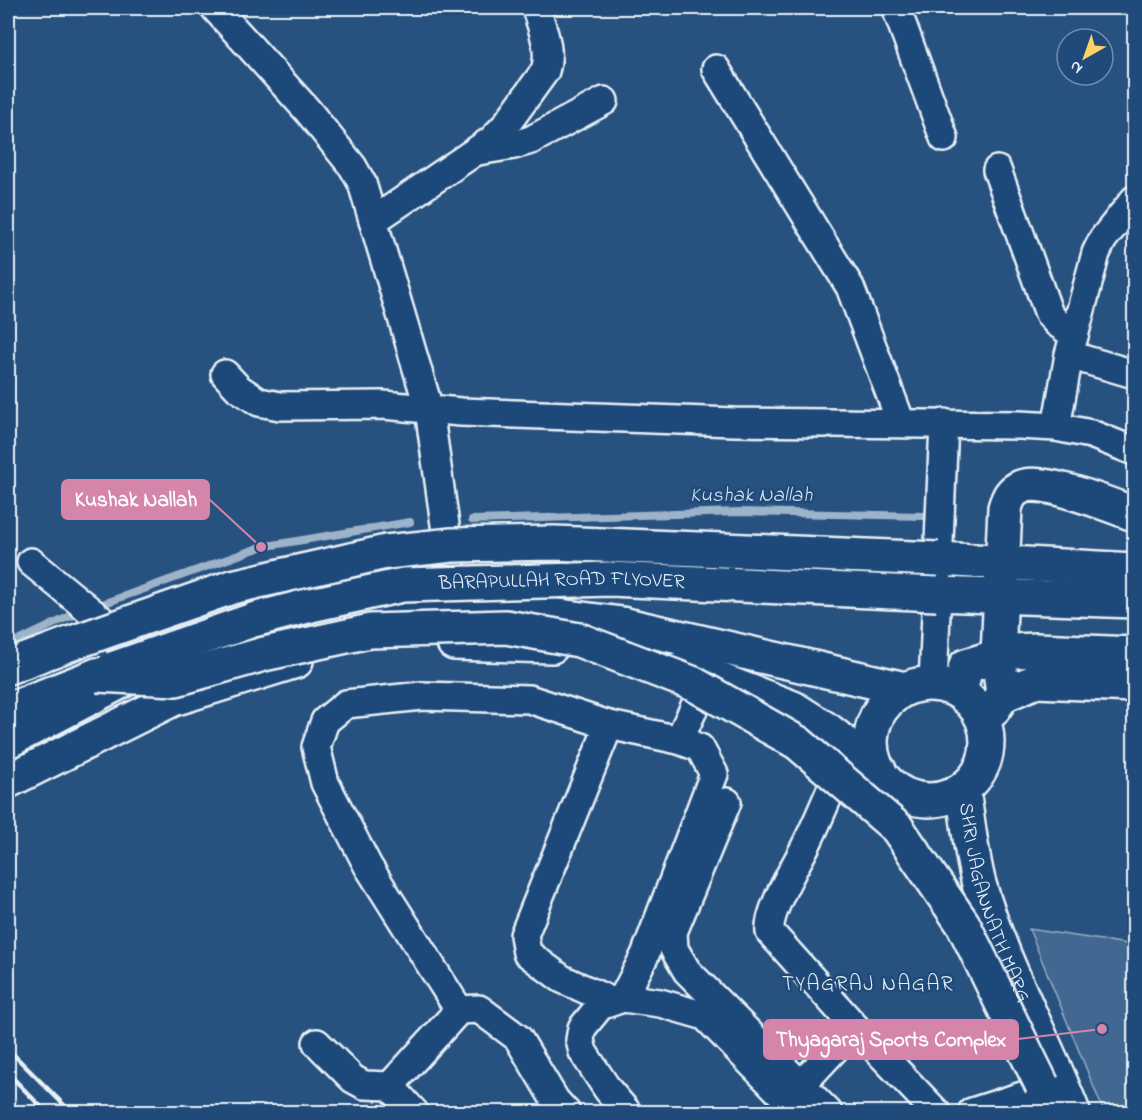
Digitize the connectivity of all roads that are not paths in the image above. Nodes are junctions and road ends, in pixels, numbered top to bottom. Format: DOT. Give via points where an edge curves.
graph roads {
  1 [pos="215,8"];
  2 [pos="536,8"];
  3 [pos="896,8"];
  4 [pos="716,69"];
  5 [pos="604,101"];
  6 [pos="944,138"];
  7 [pos="478,151"];
  8 [pos="996,170"];
  9 [pos="1134,200"];
  10 [pos="373,221"];
  11 [pos="1072,345"];
  12 [pos="225,374"];
  13 [pos="1134,374"];
  14 [pos="429,409"];
  15 [pos="901,423"];
  16 [pos="944,423"];
  17 [pos="1056,427"];
  18 [pos="1134,451"];
  19 [pos="1134,514"];
  20 [pos="31,562"];
  21 [pos="1134,570"];
  22 [pos="1134,601"];
  23 [pos="457,610"];
  24 [pos="999,641"];
  25 [pos="1134,654"];
  26 [pos="155,664"];
  27 [pos="8,667"];
  28 [pos="97,675"];
  29 [pos="709,676"];
  30 [pos="1134,685"];
  31 [pos="932,689"];
  32 [pos="1003,695"];
  33 [pos="173,699"];
  34 [pos="8,710"];
  35 [pos="984,722"];
  36 [pos="609,724"];
  37 [pos="679,740"];
  38 [pos="8,741"];
  39 [pos="849,747"];
  40 [pos="879,770"];
  41 [pos="8,781"];
  42 [pos="963,790"];
  43 [pos="727,802"];
  44 [pos="617,1000"];
  45 [pos="459,1010"];
  46 [pos="855,1027"];
  47 [pos="317,1043"];
  48 [pos="801,1084"];
  49 [pos="390,1086"];
  50 [pos="1047,1096"];
  51 [pos="414,1113"];
  52 [pos="566,1113"];
  53 [pos="627,1113"];
  54 [pos="799,1113"];
  55 [pos="828,1113"];
  56 [pos="936,1113"];
  57 [pos="972,1113"];
  58 [pos="1073,1113"];
  1 -- 10 [label="street" via="353,167"];
  2 -- 7 [label="street" via="547,48 545,71 505,126"];
  3 -- 6 [label="street"];
  4 -- 15 [label="street" via="850,287"];
  5 -- 7 [label="street" via="531,140"];
  7 -- 10 [label="street"];
  8 -- 11 [label="street" via="1049,314"];
  9 -- 11 [label="street" via="1099,244"];
  10 -- 14 [label="street"];
  11 -- 13 [label="street"];
  11 -- 17 [label="street"];
  12 -- 14 [label="street" via="259,402 280,406 383,405"];
  14 -- 15 [label="street" via="723,422"];
  14 -- 23 [label="street"];
  15 -- 16 [label="street"];
  16 -- 17 [label="street"];
  16 -- 31 [label="street, bridge"];
  17 -- 18 [label="street" via="1091,434"];
  19 -- 24 [label="main road" via="1035,484 1022,486 1009,495 1005,508"];
  20 -- 26 [label="street"];
  21 -- 27 [label="main road, BARAPULLAH ROAD FLYOVER, bridge" via="554,543 452,545 386,552 232,587"];
  22 -- 28 [label="main road, BARAPULLAH ROAD FLYOVER, bridge" via="610,579 403,585 253,620"];
  23 -- 26 [label="main road" via="326,620"];
  23 -- 31 [label="main road" via="504,609 622,624"];
  24 -- 25 [label="main road" via="1036,650"];
  24 -- 31 [label="main road"];
  24 -- 32 [label="main road"];
  26 -- 33 [label="street"];
  26 -- 38 [label="main road"];
  28 -- 34 [label="main road, BARAPULLAH ROAD FLYOVER"];
  28 -- 50 [label="main road, bridge" via="176,679 264,654 370,631 506,627 579,640 694,684 798,743 897,828 963,924"];
  29 -- 33 [label="main road" via="583,649 423,643 370,647 300,660"];
  29 -- 37 [label="street"];
  29 -- 39 [label="main road" via="793,708"];
  30 -- 32 [label="main road" via="1036,681"];
  31 -- 35 [label="main road" via="975,705"];
  31 -- 40 [label="main road" via="889,700 878,715 872,733 872,753"];
  32 -- 35 [label="main road"];
  33 -- 41 [label="main road"];
  35 -- 42 [label="main road" via="988,741 985,760"];
  36 -- 37 [label="street"];
  36 -- 44 [label="street" via="524,935 527,953 562,980"];
  36 -- 45 [label="street" via="529,699 422,696 346,704 325,721 316,747 325,783 368,866"];
  37 -- 44 [label="street" via="700,748 714,774 645,955"];
  39 -- 40 [label="main road"];
  39 -- 46 [label="street" via="769,924 775,940"];
  40 -- 42 [label="main road" via="891,785 917,798 945,798"];
  42 -- 58 [label="main road, SHRI JAGANNATH MARG" via="979,883 1016,985"];
  43 -- 48 [label="street" via="673,932 674,949 687,970"];
  44 -- 53 [label="street" via="600,1006 582,1028 580,1040 583,1052"];
  44 -- 54 [label="street" via="660,1003 705,1016"];
  45 -- 49 [label="street"];
  45 -- 52 [label="street" via="479,1009 518,1038"];
  46 -- 48 [label="street"];
  46 -- 56 [label="street"];
  47 -- 49 [label="street" via="353,1079 364,1085"];
  48 -- 55 [label="street"];
  49 -- 51 [label="street"];
  50 -- 57 [label="street"];
}
